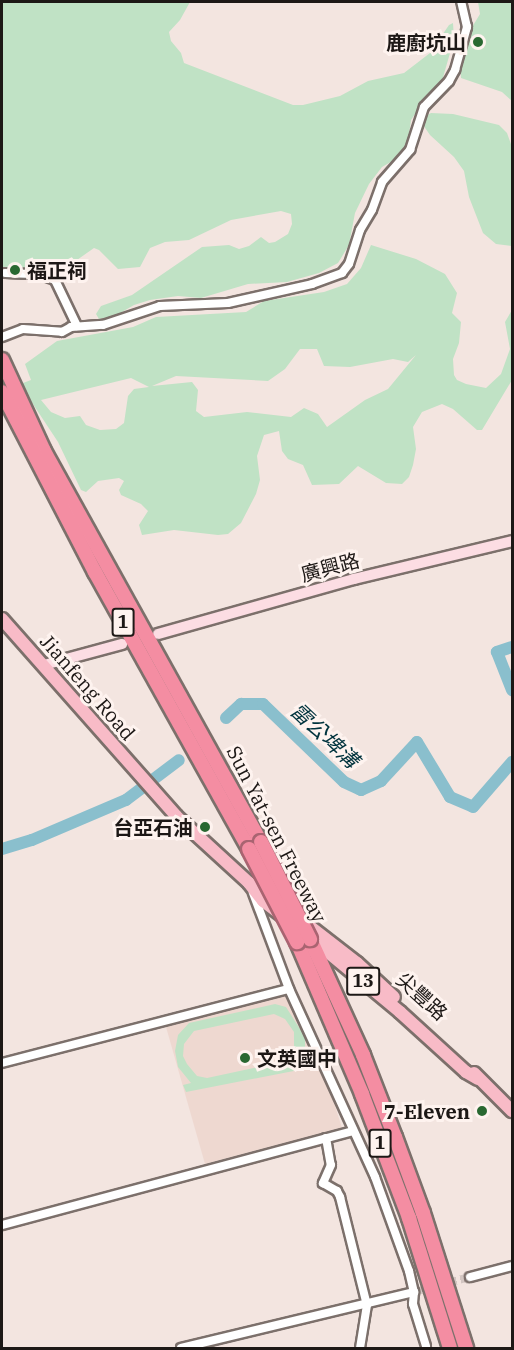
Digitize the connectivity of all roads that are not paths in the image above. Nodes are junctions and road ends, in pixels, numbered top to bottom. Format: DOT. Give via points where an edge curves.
graph roads {
  1 [pos="461,2"];
  2 [pos="4,273"];
  3 [pos="77,326"];
  4 [pos="2,337"];
  5 [pos="2,360"];
  6 [pos="2,392"];
  7 [pos="513,541"];
  8 [pos="2,619"];
  9 [pos="158,634"];
  10 [pos="122,644"];
  11 [pos="44,665"];
  12 [pos="255,846"];
  13 [pos="249,883"];
  14 [pos="303,941"];
  15 [pos="289,989"];
  16 [pos="2,1062"];
  17 [pos="513,1112"];
  18 [pos="352,1131"];
  19 [pos="326,1138"];
  20 [pos="2,1225"];
  21 [pos="513,1266"];
  22 [pos="470,1277"];
  23 [pos="414,1292"];
  24 [pos="367,1305"];
  25 [pos="426,1346"];
  26 [pos="181,1348"];
  27 [pos="360,1348"];
  28 [pos="450,1348"];
  29 [pos="466,1348"];
  1 -- 3 [label="street" via="467,27 455,70 424,107 410,150 382,182 342,273 312,284 228,303 160,306 115,322"];
  2 -- 3 [label="street" via="39,274 55,280"];
  3 -- 4 [label="street" via="62,332 23,329"];
  5 -- 12 [label="highway, Sun Yat-sen Freeway / 1" via="44,452"];
  6 -- 12 [label="highway, Sun Yat-sen Freeway / 1" via="95,572"];
  7 -- 9 [label="street, 廣興路" via="354,579"];
  8 -- 11 [label="main road, Jianfeng Road / 13"];
  10 -- 11 [label="street"];
  11 -- 13 [label="main road, Jianfeng Road / 13" via="159,797"];
  12 -- 14 [label="highway, Sun Yat-sen Freeway / 1, bridge"];
  13 -- 15 [label="street"];
  13 -- 17 [label="main road, 13" via="263,901 326,949"];
  14 -- 28 [label="highway, Sun Yat-sen Freeway / 1" via="409,1218"];
  14 -- 29 [label="highway, Sun Yat-sen Freeway / 1" via="363,1055 423,1213"];
  15 -- 16 [label="street"];
  15 -- 18 [label="street"];
  18 -- 19 [label="street"];
  18 -- 23 [label="street" via="375,1177"];
  19 -- 20 [label="street"];
  19 -- 24 [label="street" via="331,1166 323,1183 340,1197"];
  21 -- 22 [label="street"];
  23 -- 24 [label="street"];
  23 -- 25 [label="street" via="413,1304"];
  24 -- 26 [label="street"];
  24 -- 27 [label="street"];
}
